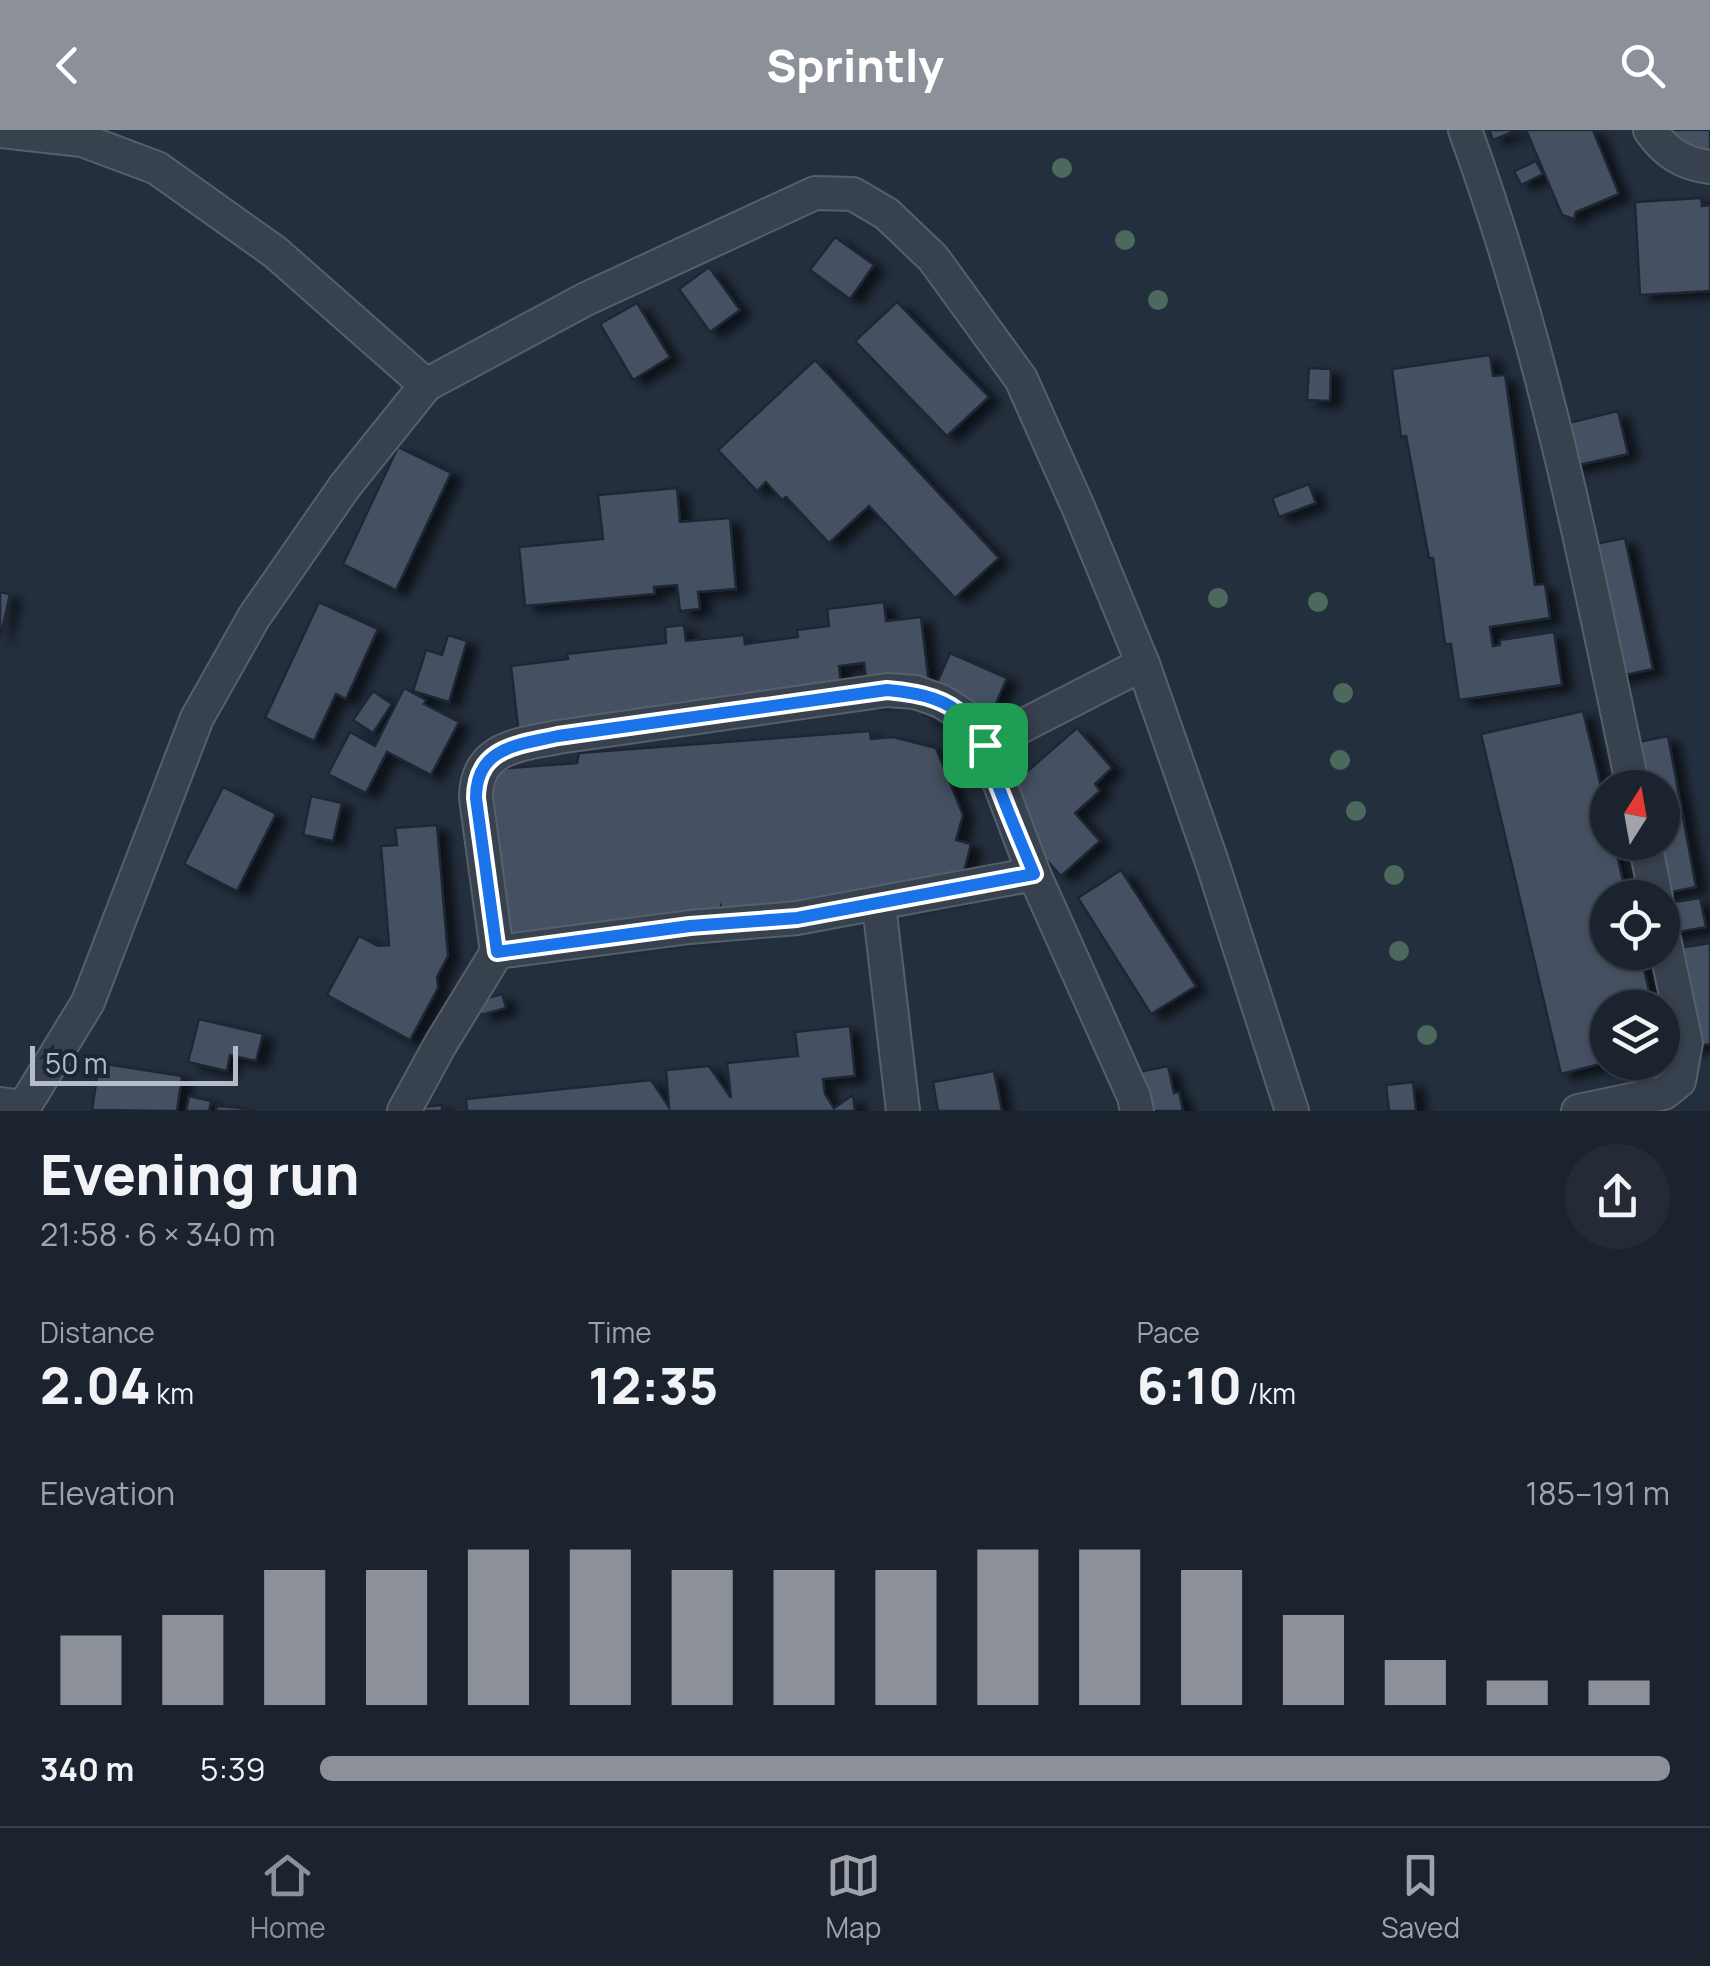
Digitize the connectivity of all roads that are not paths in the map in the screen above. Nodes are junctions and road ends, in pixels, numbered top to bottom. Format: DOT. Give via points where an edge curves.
graph roads {
  1 [pos="1465,130"];
  2 [pos="1650,130"];
  3 [pos="0,131"];
  4 [pos="1710,167"];
  5 [pos="426,385"];
  6 [pos="1142,664"];
  7 [pos="985,745"];
  8 [pos="1629,770"];
  9 [pos="1034,874"];
  10 [pos="880,905"];
  11 [pos="497,952"];
  12 [pos="1671,970"];
  13 [pos="0,1104"];
  14 [pos="404,1111"];
  15 [pos="904,1111"];
  16 [pos="1137,1111"];
  17 [pos="1292,1111"];
  18 [pos="1578,1111"];
  1 -- 8 [label="street" via="1496,213 1554,418"];
  2 -- 4 [label="street" via="1666,152"];
  3 -- 5 [label="street" via="82,140 157,168 275,252"];
  5 -- 6 [label="street" via="748,222 815,193 853,194 933,258 1020,380"];
  5 -- 13 [label="street" via="344,486 254,618 197,718 88,1002 24,1107"];
  6 -- 7 [label="street"];
  6 -- 17 [label="street"];
  7 -- 9 [label="street"];
  7 -- 11 [label="street" via="942,701 887,690 510,746 491,758 476,781"];
  9 -- 10 [label="street"];
  9 -- 16 [label="street"];
  10 -- 11 [label="street"];
  10 -- 15 [label="street"];
  11 -- 14 [label="street"];
  12 -- 18 [label="street" via="1686,1043 1679,1081 1664,1093"];
}
